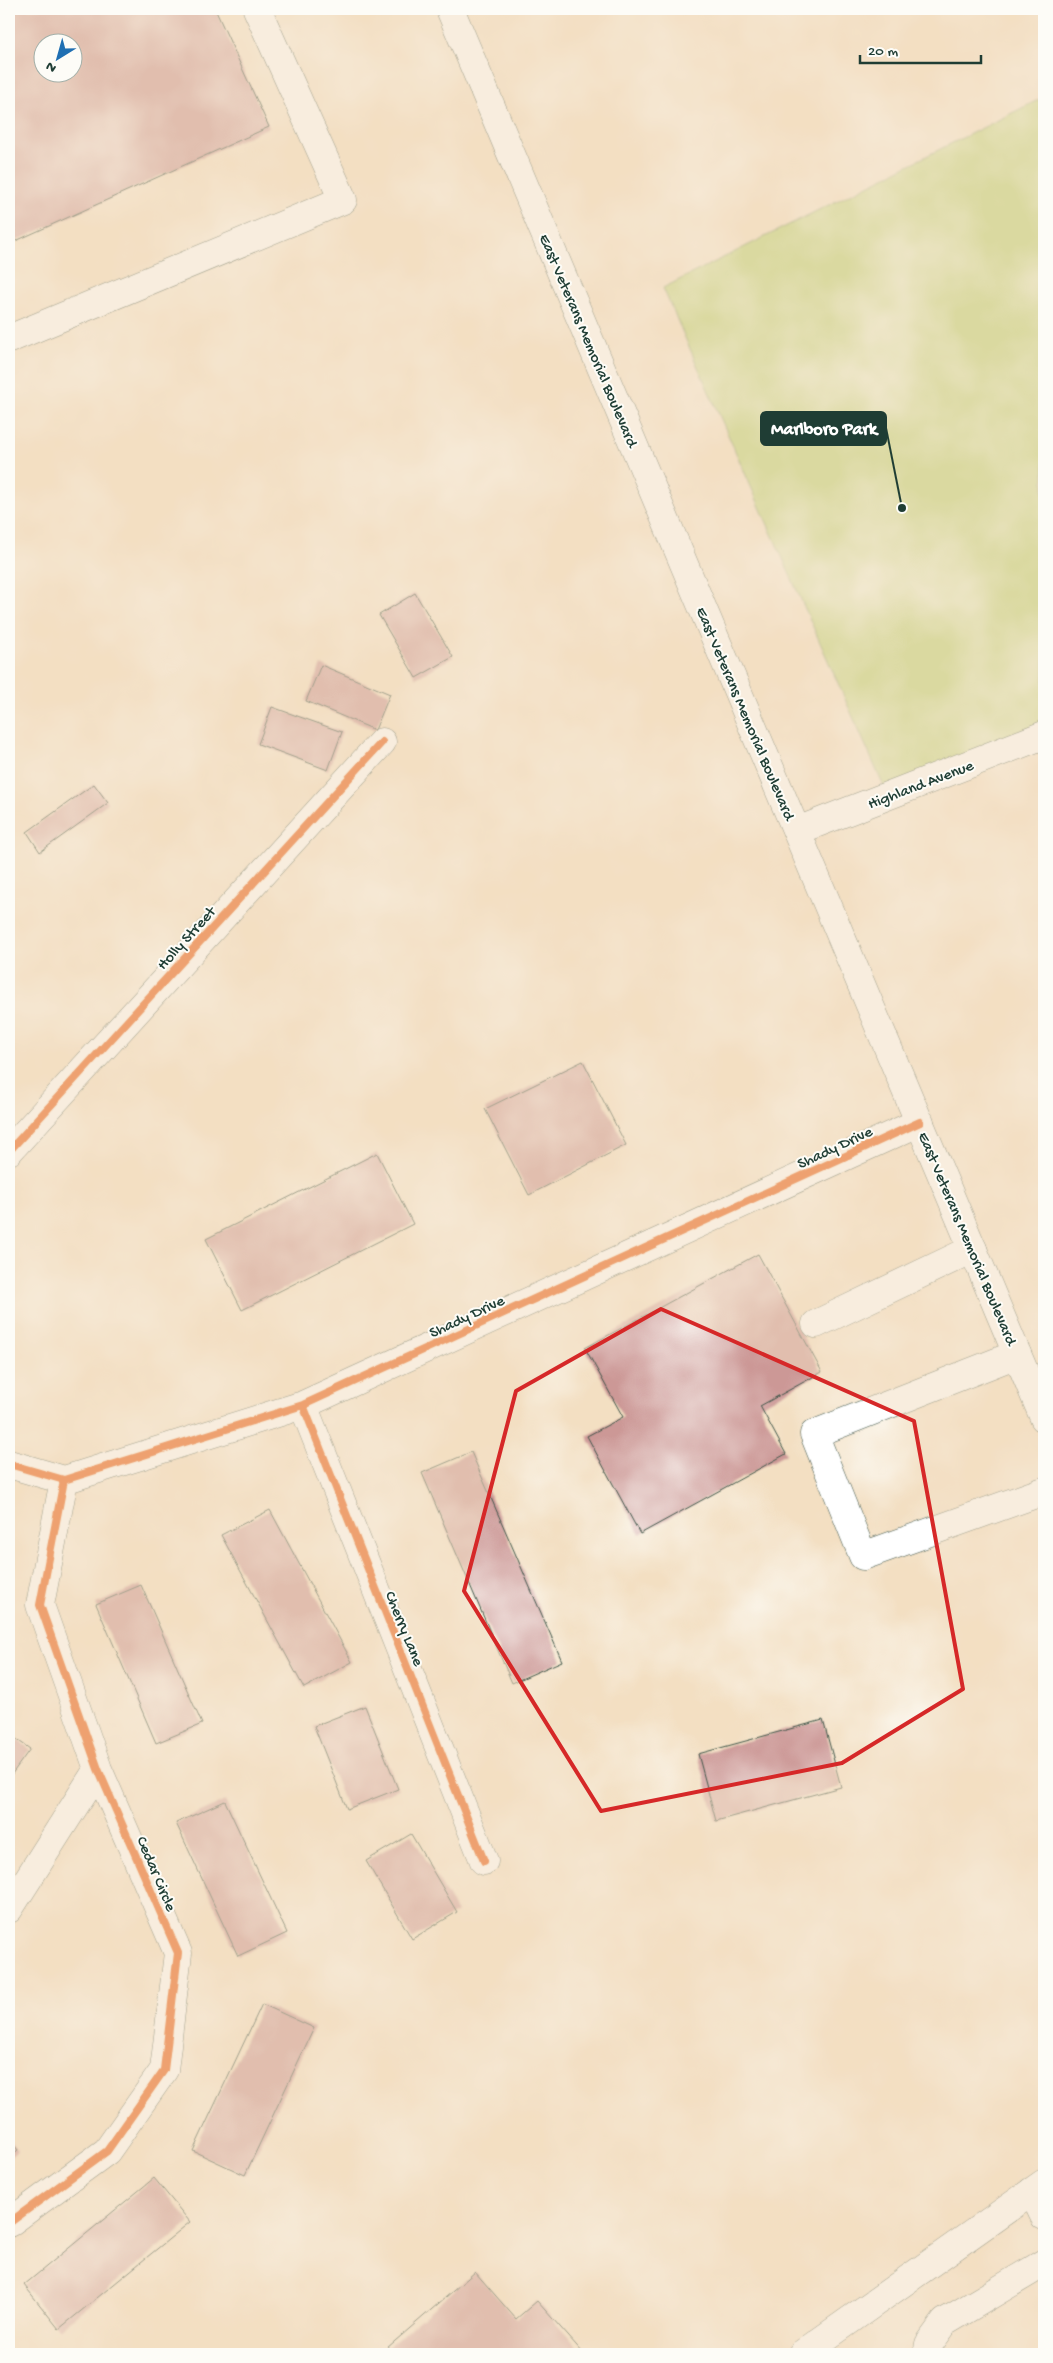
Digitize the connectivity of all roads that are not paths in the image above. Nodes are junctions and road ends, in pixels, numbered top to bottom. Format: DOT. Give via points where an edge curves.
graph roads {
  1 [pos="257,9"];
  2 [pos="450,9"];
  3 [pos="9,339"];
  4 [pos="1044,735"];
  5 [pos="382,742"];
  6 [pos="797,831"];
  7 [pos="920,1122"];
  8 [pos="9,1151"];
  9 [pos="973,1249"];
  10 [pos="816,1324"];
  11 [pos="1017,1354"];
  12 [pos="303,1404"];
  13 [pos="1044,1418"];
  14 [pos="9,1464"];
  15 [pos="64,1480"];
  16 [pos="1044,1491"];
  17 [pos="98,1769"];
  18 [pos="484,1861"];
  19 [pos="9,1909"];
  20 [pos="1038,2187"];
  21 [pos="1044,2216"];
  22 [pos="9,2223"];
  23 [pos="1044,2263"];
  24 [pos="802,2354"];
  25 [pos="927,2354"];
  1 -- 3 [label="street" via="343,200"];
  2 -- 6 [label="street, East Veterans Memorial Boulevard"];
  4 -- 6 [label="street, Highland Avenue"];
  5 -- 8 [label="street, Holly Street"];
  6 -- 7 [label="street, East Veterans Memorial Boulevard"];
  7 -- 9 [label="street, East Veterans Memorial Boulevard"];
  7 -- 12 [label="street, Shady Drive"];
  9 -- 10 [label="street"];
  9 -- 11 [label="street, East Veterans Memorial Boulevard"];
  11 -- 13 [label="street, East Veterans Memorial Boulevard"];
  11 -- 16 [label="street" via="814,1434 863,1556"];
  12 -- 15 [label="street, Shady Drive"];
  12 -- 18 [label="street, Cherry Lane"];
  14 -- 15 [label="street"];
  15 -- 17 [label="street, Cedar Circle" via="40,1605"];
  17 -- 19 [label="street"];
  17 -- 22 [label="street, Cedar Circle" via="178,1953 164,2070 107,2151"];
  20 -- 21 [label="street"];
  20 -- 24 [label="street"];
  23 -- 25 [label="street" via="945,2322 929,2344"];
}
